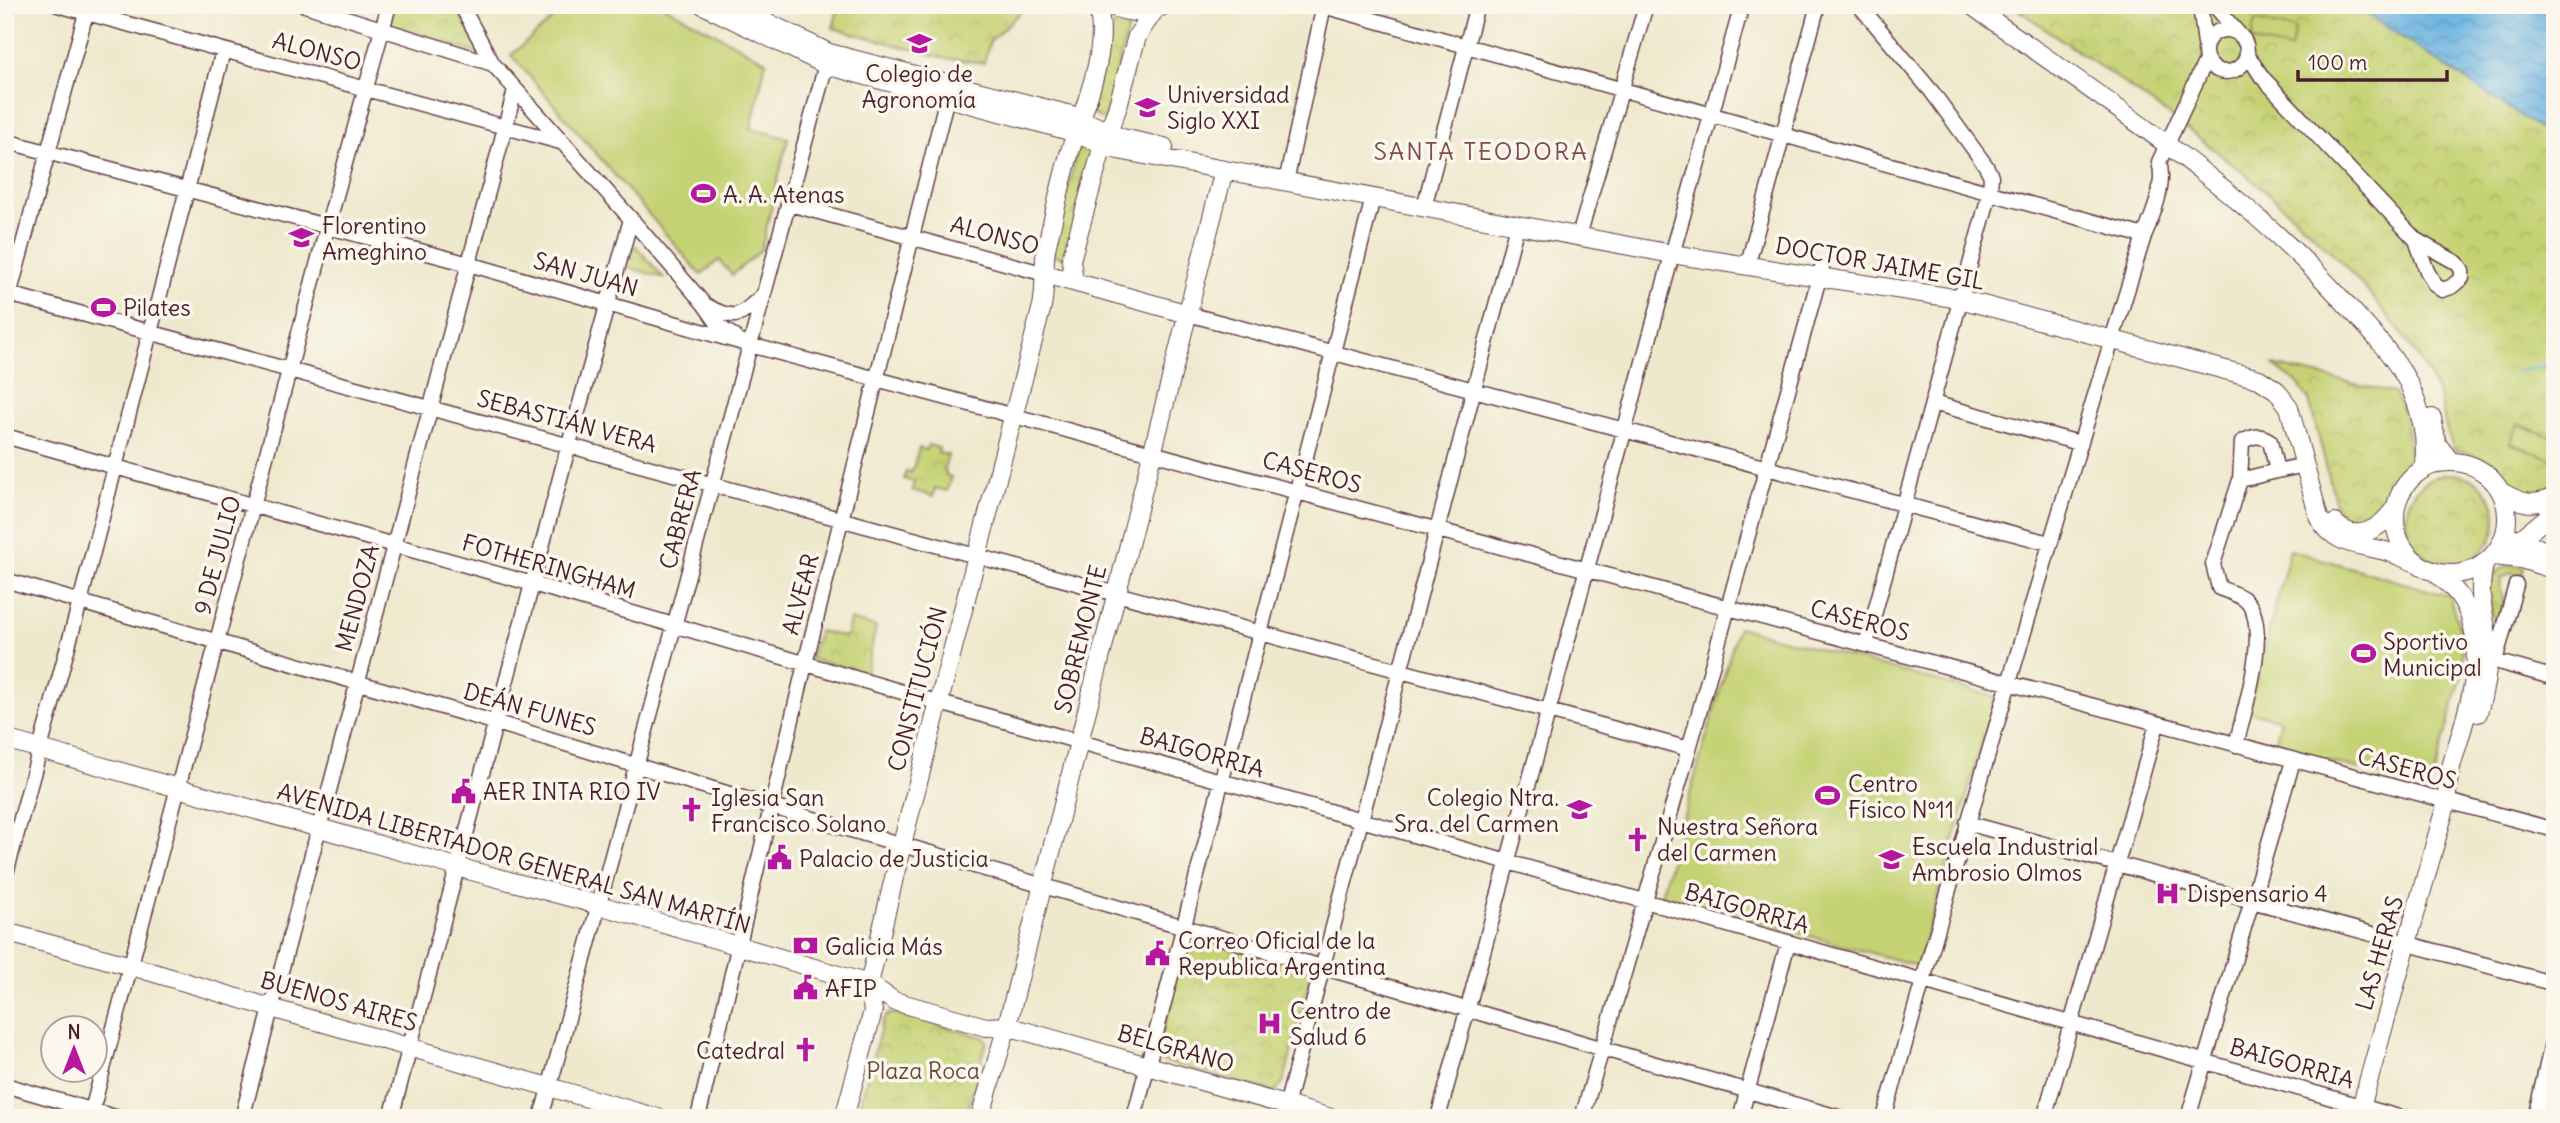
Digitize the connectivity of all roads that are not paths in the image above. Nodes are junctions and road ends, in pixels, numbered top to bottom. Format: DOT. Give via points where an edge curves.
graph roads {
  1 [pos="58,5"];
  2 [pos="305,5"];
  3 [pos="389,5"];
  4 [pos="461,5"];
  5 [pos="703,5"];
  6 [pos="1097,5"];
  7 [pos="1109,5"];
  8 [pos="1477,5"];
  9 [pos="1646,5"];
  10 [pos="1742,5"];
  11 [pos="1818,5"];
  12 [pos="1859,5"];
  13 [pos="1971,5"];
  14 [pos="1991,5"];
  15 [pos="2200,5"];
  16 [pos="2214,5"];
  17 [pos="1323,6"];
  18 [pos="1160,8"];
  19 [pos="89,9"];
  20 [pos="727,9"];
  21 [pos="382,30"];
  22 [pos="2239,34"];
  23 [pos="1466,44"];
  24 [pos="2205,44"];
  25 [pos="223,51"];
  26 [pos="828,59"];
  27 [pos="2245,59"];
  28 [pos="2206,60"];
  29 [pos="493,64"];
  30 [pos="2223,72"];
  31 [pos="2197,78"];
  32 [pos="365,90"];
  33 [pos="515,90"];
  34 [pos="949,90"];
  35 [pos="1623,90"];
  36 [pos="1712,114"];
  37 [pos="1079,126"];
  38 [pos="505,127"];
  39 [pos="1782,134"];
  40 [pos="1106,138"];
  41 [pos="2170,139"];
  42 [pos="5,141"];
  43 [pos="564,143"];
  44 [pos="49,153"];
  45 [pos="1224,170"];
  46 [pos="1287,177"];
  47 [pos="188,191"];
  48 [pos="1990,192"];
  49 [pos="1373,198"];
  50 [pos="1425,202"];
  51 [pos="790,204"];
  52 [pos="631,219"];
  53 [pos="1517,225"];
  54 [pos="327,228"];
  55 [pos="1580,231"];
  56 [pos="2144,236"];
  57 [pos="911,237"];
  58 [pos="2416,240"];
  59 [pos="1673,249"];
  60 [pos="1750,256"];
  61 [pos="469,264"];
  62 [pos="1821,272"];
  63 [pos="1045,274"];
  64 [pos="1074,282"];
  65 [pos="7,293"];
  66 [pos="765,293"];
  67 [pos="1961,294"];
  68 [pos="609,304"];
  69 [pos="704,304"];
  70 [pos="5,310"];
  71 [pos="1188,314"];
  72 [pos="151,334"];
  73 [pos="2113,334"];
  74 [pos="750,345"];
  75 [pos="1333,354"];
  76 [pos="289,370"];
  77 [pos="877,378"];
  78 [pos="1472,390"];
  79 [pos="1933,403"];
  80 [pos="431,408"];
  81 [pos="1015,415"];
  82 [pos="1625,431"];
  83 [pos="5,436"];
  84 [pos="2079,443"];
  85 [pos="569,444"];
  86 [pos="1153,453"];
  87 [pos="2451,462"];
  88 [pos="2305,465"];
  89 [pos="115,467"];
  90 [pos="1767,469"];
  91 [pos="2423,470"];
  92 [pos="2277,471"];
  93 [pos="2240,480"];
  94 [pos="712,485"];
  95 [pos="2500,491"];
  96 [pos="1297,492"];
  97 [pos="2555,496"];
  98 [pos="1905,505"];
  99 [pos="254,506"];
  100 [pos="2396,508"];
  101 [pos="2555,511"];
  102 [pos="842,520"];
  103 [pos="1437,528"];
  104 [pos="2512,537"];
  105 [pos="2049,543"];
  106 [pos="394,546"];
  107 [pos="2555,555"];
  108 [pos="977,557"];
  109 [pos="2491,557"];
  110 [pos="2417,563"];
  111 [pos="2555,570"];
  112 [pos="1587,571"];
  113 [pos="2436,573"];
  114 [pos="5,580"];
  115 [pos="533,584"];
  116 [pos="2516,585"];
  117 [pos="1117,593"];
  118 [pos="80,602"];
  119 [pos="1727,608"];
  120 [pos="675,626"];
  121 [pos="1260,633"];
  122 [pos="217,642"];
  123 [pos="1866,644"];
  124 [pos="2492,660"];
  125 [pos="805,664"];
  126 [pos="1400,670"];
  127 [pos="2555,678"];
  128 [pos="357,683"];
  129 [pos="2008,684"];
  130 [pos="940,703"];
  131 [pos="1548,711"];
  132 [pos="497,723"];
  133 [pos="2157,724"];
  134 [pos="5,739"];
  135 [pos="1080,741"];
  136 [pos="2236,745"];
  137 [pos="40,749"];
  138 [pos="1689,750"];
  139 [pos="2292,761"];
  140 [pos="638,765"];
  141 [pos="1223,782"];
  142 [pos="178,786"];
  143 [pos="2447,802"];
  144 [pos="772,807"];
  145 [pos="1360,820"];
  146 [pos="1967,823"];
  147 [pos="320,828"];
  148 [pos="2555,830"];
  149 [pos="902,845"];
  150 [pos="1507,863"];
  151 [pos="2117,864"];
  152 [pos="457,867"];
  153 [pos="5,877"];
  154 [pos="1042,884"];
  155 [pos="2252,901"];
  156 [pos="1645,903"];
  157 [pos="599,905"];
  158 [pos="1184,927"];
  159 [pos="5,932"];
  160 [pos="1787,943"];
  161 [pos="2408,945"];
  162 [pos="738,947"];
  163 [pos="131,966"];
  164 [pos="1320,967"];
  165 [pos="1922,981"];
  166 [pos="869,984"];
  167 [pos="2555,984"];
  168 [pos="271,1008"];
  169 [pos="1466,1009"];
  170 [pos="2073,1023"];
  171 [pos="1007,1026"];
  172 [pos="2555,1030"];
  173 [pos="410,1047"];
  174 [pos="1602,1049"];
  175 [pos="2204,1062"];
  176 [pos="1148,1065"];
  177 [pos="5,1085"];
  178 [pos="550,1087"];
  179 [pos="1746,1090"];
  180 [pos="1284,1111"];
  181 [pos="2360,1112"];
  182 [pos="90,1114"];
  183 [pos="118,1118"];
  184 [pos="242,1118"];
  185 [pos="391,1118"];
  186 [pos="541,1118"];
  187 [pos="658,1118"];
  188 [pos="698,1118"];
  189 [pos="844,1118"];
  190 [pos="980,1118"];
  191 [pos="1134,1118"];
  192 [pos="1331,1118"];
  193 [pos="1437,1118"];
  194 [pos="1582,1118"];
  195 [pos="1740,1118"];
  196 [pos="1841,1118"];
  197 [pos="1884,1118"];
  198 [pos="2044,1118"];
  199 [pos="2188,1118"];
  200 [pos="2402,1118"];
  201 [pos="2535,1118"];
  1 -- 19 [label="street, ALONSO"];
  2 -- 21 [label="street"];
  3 -- 21 [label="street, 9 DE JULIO"];
  4 -- 29 [label="street"];
  5 -- 20 [label="main road"];
  6 -- 37 [label="main road, CONSTITUCIÓN" via="1099,54"];
  7 -- 18 [label="main road" via="1138,13"];
  8 -- 23 [label="street"];
  9 -- 35 [label="street"];
  10 -- 36 [label="street"];
  11 -- 39 [label="street"];
  12 -- 48 [label="street" via="1986,166"];
  13 -- 41 [label="main road"];
  14 -- 41 [label="main road"];
  15 -- 24 [label="street"];
  16 -- 22 [label="street"];
  17 -- 23 [label="street"];
  17 -- 46 [label="street"];
  18 -- 40 [label="main road" via="1137,36"];
  19 -- 25 [label="street, ALONSO"];
  19 -- 44 [label="street"];
  20 -- 26 [label="main road"];
  21 -- 29 [label="street"];
  21 -- 32 [label="street, 9 DE JULIO"];
  22 -- 24 [label="street" via="2219,30"];
  22 -- 27 [label="street" via="2246,43"];
  23 -- 35 [label="street"];
  23 -- 50 [label="street"];
  24 -- 28 [label="street"];
  25 -- 32 [label="street, ALONSO"];
  25 -- 47 [label="street"];
  26 -- 34 [label="main road"];
  26 -- 51 [label="street, CABRERA"];
  27 -- 30 [label="street" via="2230,72"];
  27 -- 58 [label="street"];
  28 -- 30 [label="street"];
  28 -- 31 [label="street"];
  29 -- 33 [label="street"];
  30 -- 31 [label="street"];
  31 -- 41 [label="street"];
  32 -- 38 [label="street, ALONSO"];
  32 -- 54 [label="street, 9 DE JULIO"];
  33 -- 38 [label="street, MENDOZA"];
  33 -- 43 [label="street"];
  34 -- 37 [label="main road"];
  34 -- 57 [label="street, ALVEAR"];
  35 -- 36 [label="street"];
  35 -- 55 [label="street"];
  36 -- 39 [label="street"];
  36 -- 59 [label="street"];
  37 -- 40 [label="main road"];
  37 -- 63 [label="main road, CONSTITUCIÓN" via="1045,249"];
  38 -- 43 [label="street, ALONSO"];
  38 -- 61 [label="street, MENDOZA"];
  39 -- 48 [label="street"];
  39 -- 60 [label="street"];
  40 -- 45 [label="main road, DOCTOR JAIME GIL" via="1118,150"];
  40 -- 46 [label="main road"];
  40 -- 64 [label="main road" via="1071,260"];
  41 -- 56 [label="street" via="2159,162 2160,184"];
  41 -- 87 [label="main road" via="2246,193 2306,245 2390,338 2417,374 2437,444"];
  41 -- 91 [label="main road" via="2298,253 2381,345 2413,394 2425,449"];
  42 -- 44 [label="street, SAN JUAN"];
  43 -- 52 [label="street"];
  44 -- 47 [label="street, SAN JUAN"];
  44 -- 65 [label="street"];
  45 -- 46 [label="main road, DOCTOR JAIME GIL"];
  45 -- 71 [label="main road, SOBREMONTE"];
  46 -- 49 [label="main road, DOCTOR JAIME GIL"];
  46 -- 50 [label="main road, DOCTOR JAIME GIL"];
  47 -- 54 [label="street, SAN JUAN"];
  47 -- 72 [label="street"];
  48 -- 56 [label="street"];
  48 -- 67 [label="street"];
  49 -- 50 [label="main road, DOCTOR JAIME GIL"];
  49 -- 75 [label="street"];
  50 -- 53 [label="main road, DOCTOR JAIME GIL"];
  50 -- 55 [label="main road, DOCTOR JAIME GIL"];
  51 -- 57 [label="street, ALONSO"];
  51 -- 66 [label="street, CABRERA"];
  52 -- 68 [label="street"];
  52 -- 69 [label="street"];
  53 -- 55 [label="main road, DOCTOR JAIME GIL"];
  53 -- 78 [label="street"];
  54 -- 61 [label="street, SAN JUAN"];
  54 -- 76 [label="street, 9 DE JULIO"];
  55 -- 59 [label="main road, DOCTOR JAIME GIL"];
  56 -- 73 [label="street"];
  57 -- 63 [label="street, ALONSO"];
  57 -- 77 [label="street, ALVEAR"];
  59 -- 60 [label="main road, DOCTOR JAIME GIL"];
  59 -- 62 [label="main road, DOCTOR JAIME GIL"];
  59 -- 82 [label="street"];
  60 -- 62 [label="main road, DOCTOR JAIME GIL"];
  61 -- 68 [label="street, SAN JUAN"];
  61 -- 80 [label="street, MENDOZA"];
  62 -- 67 [label="main road, DOCTOR JAIME GIL"];
  62 -- 90 [label="street"];
  63 -- 64 [label="main road, ALONSO"];
  63 -- 81 [label="main road, CONSTITUCIÓN" via="1042,306"];
  64 -- 71 [label="main road, ALONSO"];
  65 -- 70 [label="street"];
  65 -- 72 [label="street, SEBASTIÁN VERA"];
  66 -- 69 [label="street" via="735,316 724,316"];
  66 -- 74 [label="street, CABRERA"];
  67 -- 73 [label="main road, DOCTOR JAIME GIL"];
  67 -- 79 [label="street"];
  68 -- 74 [label="street, SAN JUAN"];
  68 -- 85 [label="street"];
  69 -- 74 [label="street" via="721,328"];
  71 -- 75 [label="street"];
  71 -- 86 [label="main road, SOBREMONTE"];
  72 -- 76 [label="street, SEBASTIÁN VERA"];
  72 -- 89 [label="street"];
  73 -- 84 [label="street"];
  73 -- 88 [label="main road, DOCTOR JAIME GIL" via="2268,384 2289,407"];
  73 -- 100 [label="main road, DOCTOR JAIME GIL" via="2263,370 2283,382 2298,403 2327,511 2340,528 2367,533 2386,522"];
  74 -- 77 [label="street, SAN JUAN"];
  74 -- 94 [label="street, CABRERA"];
  75 -- 78 [label="street"];
  75 -- 96 [label="street"];
  76 -- 80 [label="street, SEBASTIÁN VERA"];
  76 -- 99 [label="street, 9 DE JULIO"];
  77 -- 81 [label="street, SAN JUAN"];
  77 -- 102 [label="street, ALVEAR"];
  78 -- 82 [label="street"];
  78 -- 103 [label="street"];
  79 -- 84 [label="street"];
  79 -- 98 [label="street"];
  80 -- 85 [label="street, SEBASTIÁN VERA"];
  80 -- 106 [label="street, MENDOZA"];
  81 -- 86 [label="street, SAN JUAN"];
  81 -- 108 [label="main road, CONSTITUCIÓN"];
  82 -- 90 [label="street"];
  82 -- 112 [label="street"];
  83 -- 89 [label="street, FOTHERINGHAM"];
  84 -- 105 [label="street"];
  85 -- 94 [label="street, SEBASTIÁN VERA"];
  85 -- 115 [label="street"];
  86 -- 96 [label="street, CASEROS"];
  86 -- 117 [label="main road, SOBREMONTE"];
  87 -- 91 [label="main road"];
  87 -- 95 [label="main road" via="2486,474"];
  88 -- 92 [label="street"];
  88 -- 110 [label="main road, DOCTOR JAIME GIL" via="2319,518 2335,537"];
  89 -- 99 [label="street, FOTHERINGHAM"];
  89 -- 118 [label="street"];
  90 -- 98 [label="street"];
  90 -- 119 [label="street"];
  91 -- 100 [label="main road" via="2410,480"];
  92 -- 93 [label="street"];
  92 -- 93 [label="street" via="2270,441 2251,436 2242,442"];
  93 -- 136 [label="street" via="2213,564 2219,587 2245,599 2254,613 2257,633"];
  94 -- 102 [label="street, SEBASTIÁN VERA"];
  94 -- 120 [label="street, CABRERA"];
  95 -- 97 [label="main road" via="2532,504"];
  95 -- 104 [label="main road"];
  96 -- 103 [label="street, CASEROS"];
  96 -- 121 [label="street"];
  98 -- 105 [label="street"];
  98 -- 123 [label="street"];
  99 -- 106 [label="street, FOTHERINGHAM"];
  99 -- 122 [label="street, 9 DE JULIO"];
  100 -- 110 [label="main road" via="2398,538"];
  101 -- 104 [label="main road"];
  102 -- 108 [label="street, SEBASTIÁN VERA"];
  102 -- 125 [label="street, ALVEAR"];
  103 -- 112 [label="street, CASEROS"];
  103 -- 126 [label="street"];
  104 -- 107 [label="main road"];
  104 -- 109 [label="main road"];
  105 -- 129 [label="street"];
  106 -- 115 [label="street, FOTHERINGHAM"];
  106 -- 128 [label="street, MENDOZA"];
  108 -- 117 [label="street, SEBASTIÁN VERA"];
  108 -- 130 [label="main road, CONSTITUCIÓN"];
  109 -- 111 [label="main road" via="2521,559"];
  109 -- 113 [label="main road" via="2461,573"];
  109 -- 124 [label="main road, LAS HERAS" via="2479,586"];
  110 -- 113 [label="main road"];
  112 -- 119 [label="street, CASEROS"];
  112 -- 131 [label="street"];
  113 -- 143 [label="main road, LAS HERAS" via="2462,600 2474,631 2477,657 2446,785"];
  114 -- 118 [label="street, DEÁN FUNES"];
  115 -- 120 [label="street, FOTHERINGHAM"];
  115 -- 132 [label="street"];
  116 -- 124 [label="street, LAS HERAS"];
  117 -- 121 [label="street, SEBASTIÁN VERA"];
  117 -- 135 [label="main road, SOBREMONTE"];
  118 -- 122 [label="street, DEÁN FUNES"];
  118 -- 137 [label="street"];
  119 -- 123 [label="street, CASEROS"];
  119 -- 138 [label="street"];
  120 -- 125 [label="street, FOTHERINGHAM"];
  120 -- 140 [label="street, CABRERA"];
  121 -- 126 [label="street, SEBASTIÁN VERA"];
  121 -- 141 [label="street"];
  122 -- 128 [label="street, DEÁN FUNES"];
  122 -- 142 [label="street, 9 DE JULIO"];
  123 -- 129 [label="street, CASEROS"];
  124 -- 127 [label="street"];
  124 -- 143 [label="main road, LAS HERAS" via="2457,788"];
  125 -- 130 [label="street, FOTHERINGHAM"];
  125 -- 144 [label="street, ALVEAR"];
  126 -- 131 [label="street, SEBASTIÁN VERA"];
  126 -- 145 [label="street"];
  128 -- 132 [label="street, DEÁN FUNES"];
  128 -- 147 [label="street, MENDOZA"];
  129 -- 133 [label="street, CASEROS"];
  129 -- 146 [label="street"];
  130 -- 135 [label="street, FOTHERINGHAM"];
  130 -- 149 [label="main road, CONSTITUCIÓN"];
  131 -- 138 [label="street, SEBASTIÁN VERA"];
  131 -- 150 [label="street"];
  132 -- 140 [label="street, DEÁN FUNES"];
  132 -- 152 [label="street"];
  133 -- 136 [label="street, CASEROS"];
  133 -- 151 [label="street"];
  134 -- 137 [label="main road, AVENIDA LIBERTADOR GENERAL SAN MARTÍN"];
  135 -- 141 [label="street, BAIGORRIA"];
  135 -- 154 [label="main road, SOBREMONTE"];
  136 -- 139 [label="street, CASEROS"];
  137 -- 142 [label="main road, AVENIDA LIBERTADOR GENERAL SAN MARTÍN"];
  137 -- 153 [label="street"];
  138 -- 156 [label="street"];
  139 -- 143 [label="street, CASEROS"];
  139 -- 155 [label="street"];
  140 -- 144 [label="street, DEÁN FUNES"];
  140 -- 157 [label="street, CABRERA"];
  141 -- 145 [label="street, BAIGORRIA"];
  141 -- 158 [label="street"];
  142 -- 147 [label="main road, AVENIDA LIBERTADOR GENERAL SAN MARTÍN"];
  142 -- 163 [label="street, 9 DE JULIO"];
  143 -- 148 [label="street, CASEROS"];
  143 -- 161 [label="main road, LAS HERAS"];
  144 -- 149 [label="street, DEÁN FUNES"];
  144 -- 162 [label="street, ALVEAR"];
  145 -- 150 [label="street, BAIGORRIA"];
  145 -- 164 [label="street"];
  146 -- 151 [label="street"];
  146 -- 165 [label="street"];
  147 -- 152 [label="main road, AVENIDA LIBERTADOR GENERAL SAN MARTÍN"];
  147 -- 168 [label="street, MENDOZA"];
  149 -- 154 [label="street, DEÁN FUNES"];
  149 -- 166 [label="main road, CONSTITUCIÓN"];
  150 -- 156 [label="street, BAIGORRIA"];
  150 -- 169 [label="street"];
  151 -- 155 [label="street"];
  151 -- 170 [label="street"];
  152 -- 157 [label="main road, AVENIDA LIBERTADOR GENERAL SAN MARTÍN"];
  152 -- 173 [label="street"];
  154 -- 158 [label="street, DEÁN FUNES"];
  154 -- 171 [label="main road, SOBREMONTE"];
  155 -- 161 [label="street"];
  155 -- 175 [label="street"];
  156 -- 160 [label="street, BAIGORRIA"];
  156 -- 174 [label="street"];
  157 -- 162 [label="main road, AVENIDA LIBERTADOR GENERAL SAN MARTÍN"];
  157 -- 178 [label="street, CABRERA"];
  158 -- 164 [label="street, DEÁN FUNES"];
  158 -- 176 [label="street"];
  159 -- 163 [label="main road, BUENOS AIRES"];
  160 -- 165 [label="street, BAIGORRIA"];
  160 -- 179 [label="street"];
  161 -- 167 [label="street"];
  161 -- 181 [label="main road, LAS HERAS"];
  162 -- 166 [label="main road, AVENIDA LIBERTADOR GENERAL SAN MARTÍN"];
  162 -- 188 [label="street, ALVEAR"];
  163 -- 168 [label="main road, BUENOS AIRES"];
  163 -- 182 [label="street, 9 DE JULIO"];
  164 -- 169 [label="street, DEÁN FUNES"];
  164 -- 180 [label="street"];
  165 -- 170 [label="street, BAIGORRIA"];
  165 -- 197 [label="street"];
  166 -- 171 [label="main road, AVENIDA LIBERTADOR GENERAL SAN MARTÍN" via="902,1004 986,1027"];
  166 -- 189 [label="main road, CONSTITUCIÓN" via="873,1011"];
  168 -- 173 [label="main road, BUENOS AIRES"];
  168 -- 184 [label="street, MENDOZA"];
  169 -- 174 [label="street, DEÁN FUNES"];
  169 -- 193 [label="street"];
  170 -- 175 [label="street, BAIGORRIA"];
  170 -- 198 [label="street"];
  171 -- 176 [label="main road, BELGRANO"];
  171 -- 190 [label="main road, SOBREMONTE"];
  172 -- 201 [label="street"];
  173 -- 178 [label="main road, BUENOS AIRES"];
  173 -- 185 [label="street"];
  174 -- 179 [label="street, DEÁN FUNES"];
  174 -- 194 [label="street"];
  175 -- 181 [label="street, BAIGORRIA"];
  175 -- 199 [label="street"];
  176 -- 180 [label="main road, BELGRANO"];
  176 -- 191 [label="street"];
  177 -- 182 [label="street"];
  178 -- 186 [label="street, CABRERA"];
  178 -- 187 [label="main road, BUENOS AIRES"];
  179 -- 195 [label="street"];
  179 -- 196 [label="street, DEÁN FUNES"];
  180 -- 192 [label="main road, BELGRANO"];
  181 -- 200 [label="street, BAIGORRIA"];
  182 -- 183 [label="street"];
}
